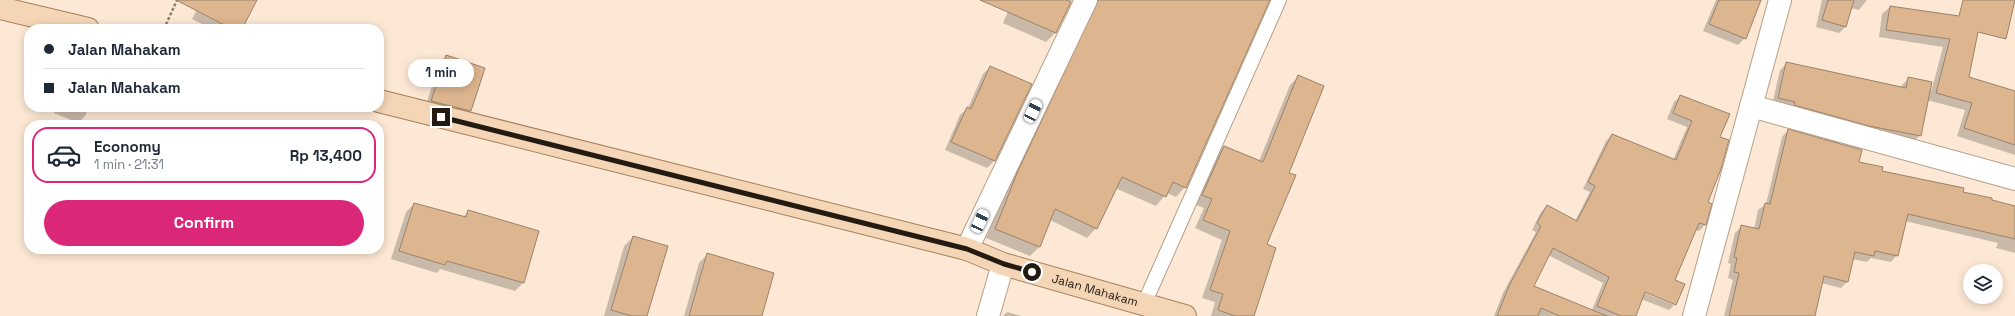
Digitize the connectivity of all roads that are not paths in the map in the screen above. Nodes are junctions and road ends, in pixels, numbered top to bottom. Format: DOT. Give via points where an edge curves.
graph roads {
  1 [pos="1086,0"];
  2 [pos="1279,0"];
  3 [pos="1780,0"];
  4 [pos="0,8"];
  5 [pos="67,24"];
  6 [pos="384,102"];
  7 [pos="1751,106"];
  8 [pos="2015,179"];
  9 [pos="967,249"];
  10 [pos="1004,264"];
  11 [pos="1144,304"];
  12 [pos="988,316"];
  13 [pos="1185,316"];
  14 [pos="1694,316"];
  1 -- 9 [label="street"];
  2 -- 11 [label="lane"];
  3 -- 7 [label="street"];
  4 -- 5 [label="main road"];
  6 -- 9 [label="main road, Jalan Mahakam"];
  7 -- 8 [label="street"];
  7 -- 14 [label="street"];
  9 -- 10 [label="main road, Jalan Mahakam"];
  10 -- 11 [label="main road, Jalan Mahakam"];
  10 -- 12 [label="street"];
  11 -- 13 [label="main road, Jalan Mahakam"];
}
